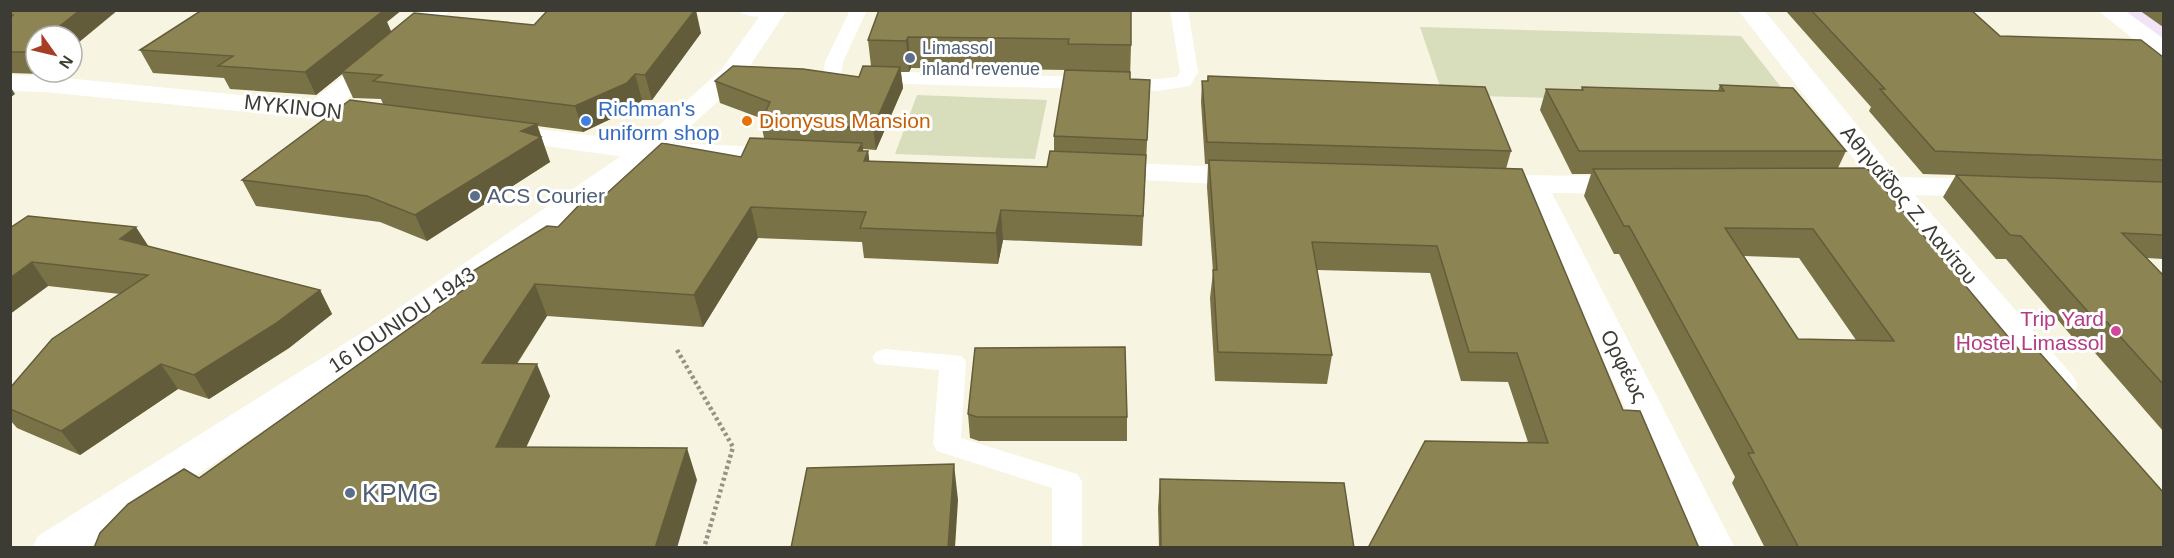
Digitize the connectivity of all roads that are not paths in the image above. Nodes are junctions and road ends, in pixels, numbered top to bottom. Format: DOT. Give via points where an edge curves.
graph roads {
  1 [pos="440,10"];
  2 [pos="745,10"];
  3 [pos="859,10"];
  4 [pos="1179,10"];
  5 [pos="1749,10"];
  6 [pos="2108,10"];
  7 [pos="775,11"];
  8 [pos="2163,51"];
  9 [pos="809,76"];
  10 [pos="832,76"];
  11 [pos="10,83"];
  12 [pos="319,109"];
  13 [pos="401,120"];
  14 [pos="471,129"];
  15 [pos="647,151"];
  16 [pos="811,159"];
  17 [pos="1069,170"];
  18 [pos="1282,178"];
  19 [pos="1461,183"];
  20 [pos="1806,184"];
  21 [pos="1889,184"];
  22 [pos="1533,185"];
  23 [pos="1663,185"];
  24 [pos="2020,189"];
  25 [pos="885,358"];
  26 [pos="2080,409"];
  27 [pos="53,548"];
  28 [pos="1067,548"];
  29 [pos="1714,548"];
  1 -- 12 [label="street"];
  2 -- 7 [label="lane"];
  3 -- 10 [label="lane" via="834,62"];
  4 -- 10 [label="lane" via="1189,72 1183,82 1156,85"];
  5 -- 21 [label="street, Αθηναΐδος Ζ. Λανίτου"];
  6 -- 8 [label="street"];
  7 -- 15 [label="street, 16 IOUNIOU 1943" via="742,76"];
  9 -- 10 [label="lane"];
  11 -- 12 [label="street, MYKINON"];
  12 -- 13 [label="street, MYKINON"];
  14 -- 15 [label="street"];
  15 -- 16 [label="street"];
  15 -- 27 [label="street, 16 IOUNIOU 1943" via="383,335"];
  17 -- 18 [label="street"];
  19 -- 22 [label="street"];
  20 -- 21 [label="street"];
  21 -- 24 [label="street"];
  21 -- 26 [label="street, Αθηναΐδος Ζ. Λανίτου"];
  22 -- 23 [label="street"];
  22 -- 29 [label="street, Ορφέως"];
  25 -- 28 [label="lane" via="953,362 947,444 1067,482"];
}
